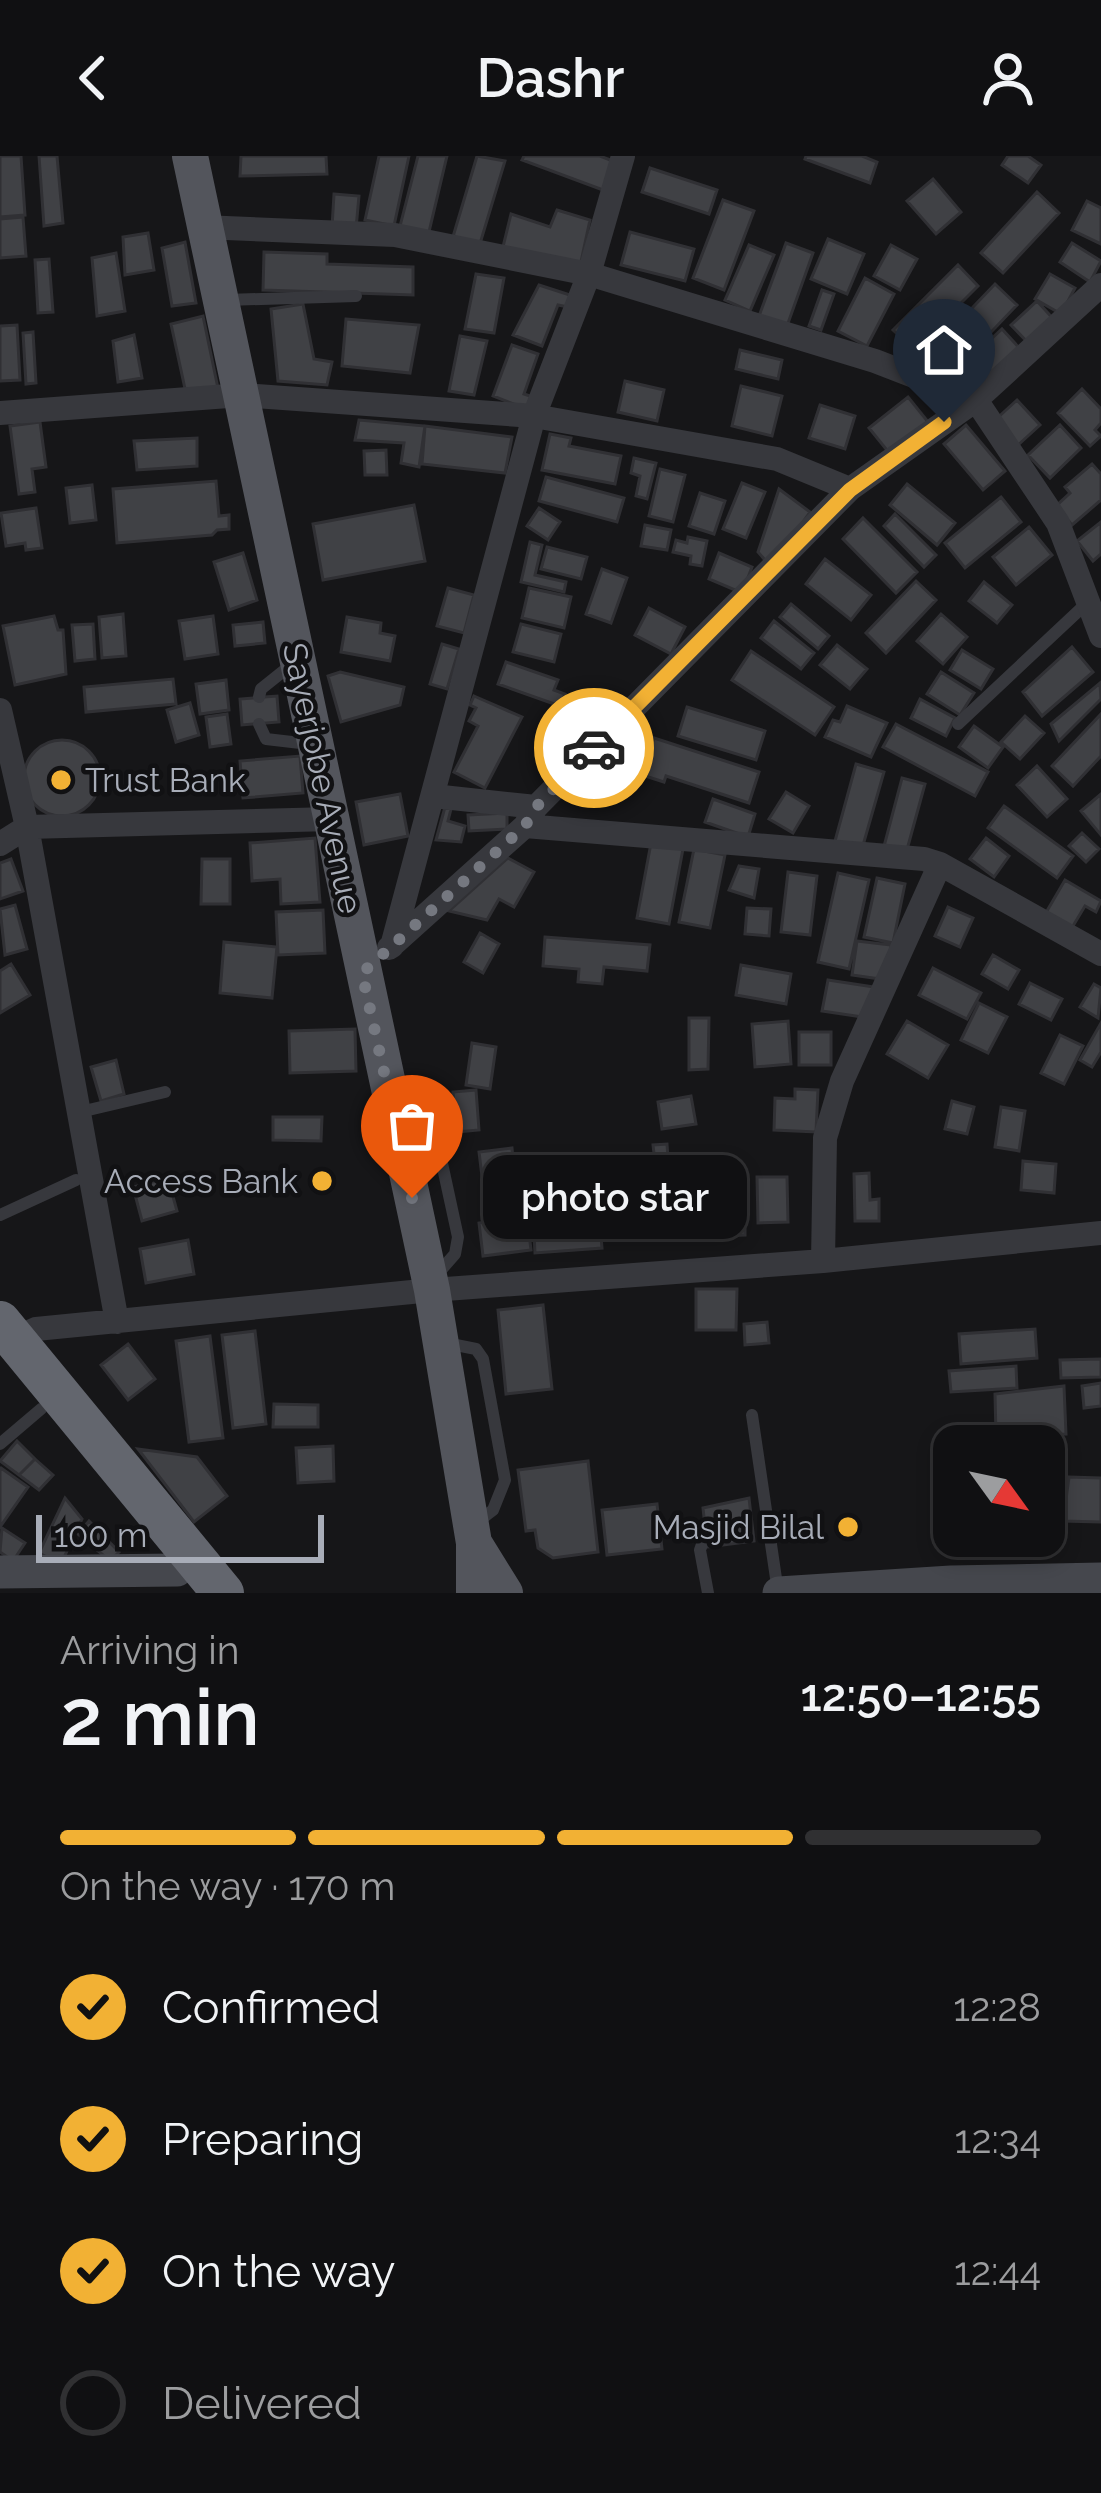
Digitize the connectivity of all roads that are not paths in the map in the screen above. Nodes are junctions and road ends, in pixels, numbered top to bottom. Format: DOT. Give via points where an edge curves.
graph roads {
  1 [pos="190,156"];
  2 [pos="623,156"];
  3 [pos="202,227"];
  4 [pos="589,274"];
  5 [pos="1101,285"];
  6 [pos="356,296"];
  7 [pos="220,301"];
  8 [pos="242,394"];
  9 [pos="976,400"];
  10 [pos="0,413"];
  11 [pos="534,416"];
  12 [pos="850,490"];
  13 [pos="1087,603"];
  14 [pos="1101,636"];
  15 [pos="299,660"];
  16 [pos="259,697"];
  17 [pos="0,710"];
  18 [pos="259,724"];
  19 [pos="958,724"];
  20 [pos="316,745"];
  21 [pos="433,796"];
  22 [pos="530,817"];
  23 [pos="332,819"];
  24 [pos="27,827"];
  25 [pos="0,844"];
  26 [pos="940,864"];
  27 [pos="392,946"];
  28 [pos="1101,954"];
  29 [pos="362,973"];
  30 [pos="165,1092"];
  31 [pos="78,1112"];
  32 [pos="76,1180"];
  33 [pos="0,1215"];
  34 [pos="1101,1233"];
  35 [pos="823,1261"];
  36 [pos="431,1286"];
  37 [pos="117,1322"];
  38 [pos="3,1341"];
  39 [pos="40,1409"];
  40 [pos="752,1415"];
  41 [pos="0,1444"];
  42 [pos="706,1533"];
  43 [pos="472,1535"];
  44 [pos="0,1572"];
  45 [pos="172,1578"];
  46 [pos="1101,1579"];
  47 [pos="504,1592"];
  48 [pos="116,1593"];
  49 [pos="223,1593"];
  50 [pos="474,1593"];
  51 [pos="527,1593"];
  52 [pos="708,1593"];
  53 [pos="778,1593"];
  1 -- 3 [label="main road, Sayerjobe Avenue"];
  2 -- 4 [label="street"];
  3 -- 4 [label="street" via="395,235"];
  3 -- 7 [label="main road, Sayerjobe Avenue"];
  4 -- 9 [label="street"];
  4 -- 11 [label="street"];
  5 -- 9 [label="street"];
  6 -- 7 [label="lane"];
  7 -- 8 [label="main road, Sayerjobe Avenue"];
  8 -- 10 [label="street"];
  8 -- 11 [label="street"];
  8 -- 15 [label="main road, Sayerjobe Avenue"];
  9 -- 12 [label="street"];
  9 -- 13 [label="street" via="1058,523"];
  11 -- 12 [label="street" via="776,459"];
  11 -- 21 [label="street"];
  12 -- 22 [label="street"];
  13 -- 14 [label="street"];
  13 -- 19 [label="lane"];
  15 -- 16 [label="lane"];
  15 -- 20 [label="main road, Sayerjobe Avenue"];
  17 -- 24 [label="street"];
  18 -- 20 [label="lane" via="266,739"];
  20 -- 23 [label="main road, Sayerjobe Avenue"];
  21 -- 22 [label="street"];
  21 -- 27 [label="street"];
  22 -- 26 [label="street"];
  22 -- 27 [label="street"];
  23 -- 24 [label="street"];
  23 -- 29 [label="main road, Sayerjobe Avenue"];
  24 -- 25 [label="street"];
  24 -- 31 [label="street"];
  26 -- 28 [label="street"];
  26 -- 35 [label="street" via="825,1138"];
  27 -- 29 [label="street"];
  29 -- 36 [label="main road, Sayerjobe Avenue"];
  30 -- 31 [label="lane"];
  31 -- 37 [label="street"];
  32 -- 33 [label="lane"];
  34 -- 35 [label="street"];
  35 -- 36 [label="street"];
  36 -- 37 [label="street"];
  36 -- 43 [label="main road, Sayerjobe Avenue"];
  37 -- 38 [label="street" via="36,1329"];
  38 -- 39 [label="highway"];
  38 -- 49 [label="highway"];
  39 -- 41 [label="lane"];
  39 -- 45 [label="highway"];
  40 -- 53 [label="lane" via="759,1528"];
  42 -- 52 [label="lane" via="700,1550"];
  43 -- 47 [label="main road, Sayerjobe Avenue"];
  43 -- 50 [label="main road, Sayerjobe Avenue"];
  44 -- 45 [label="street"];
  45 -- 48 [label="street"];
  46 -- 53 [label="street"];
  47 -- 51 [label="street"];
}
